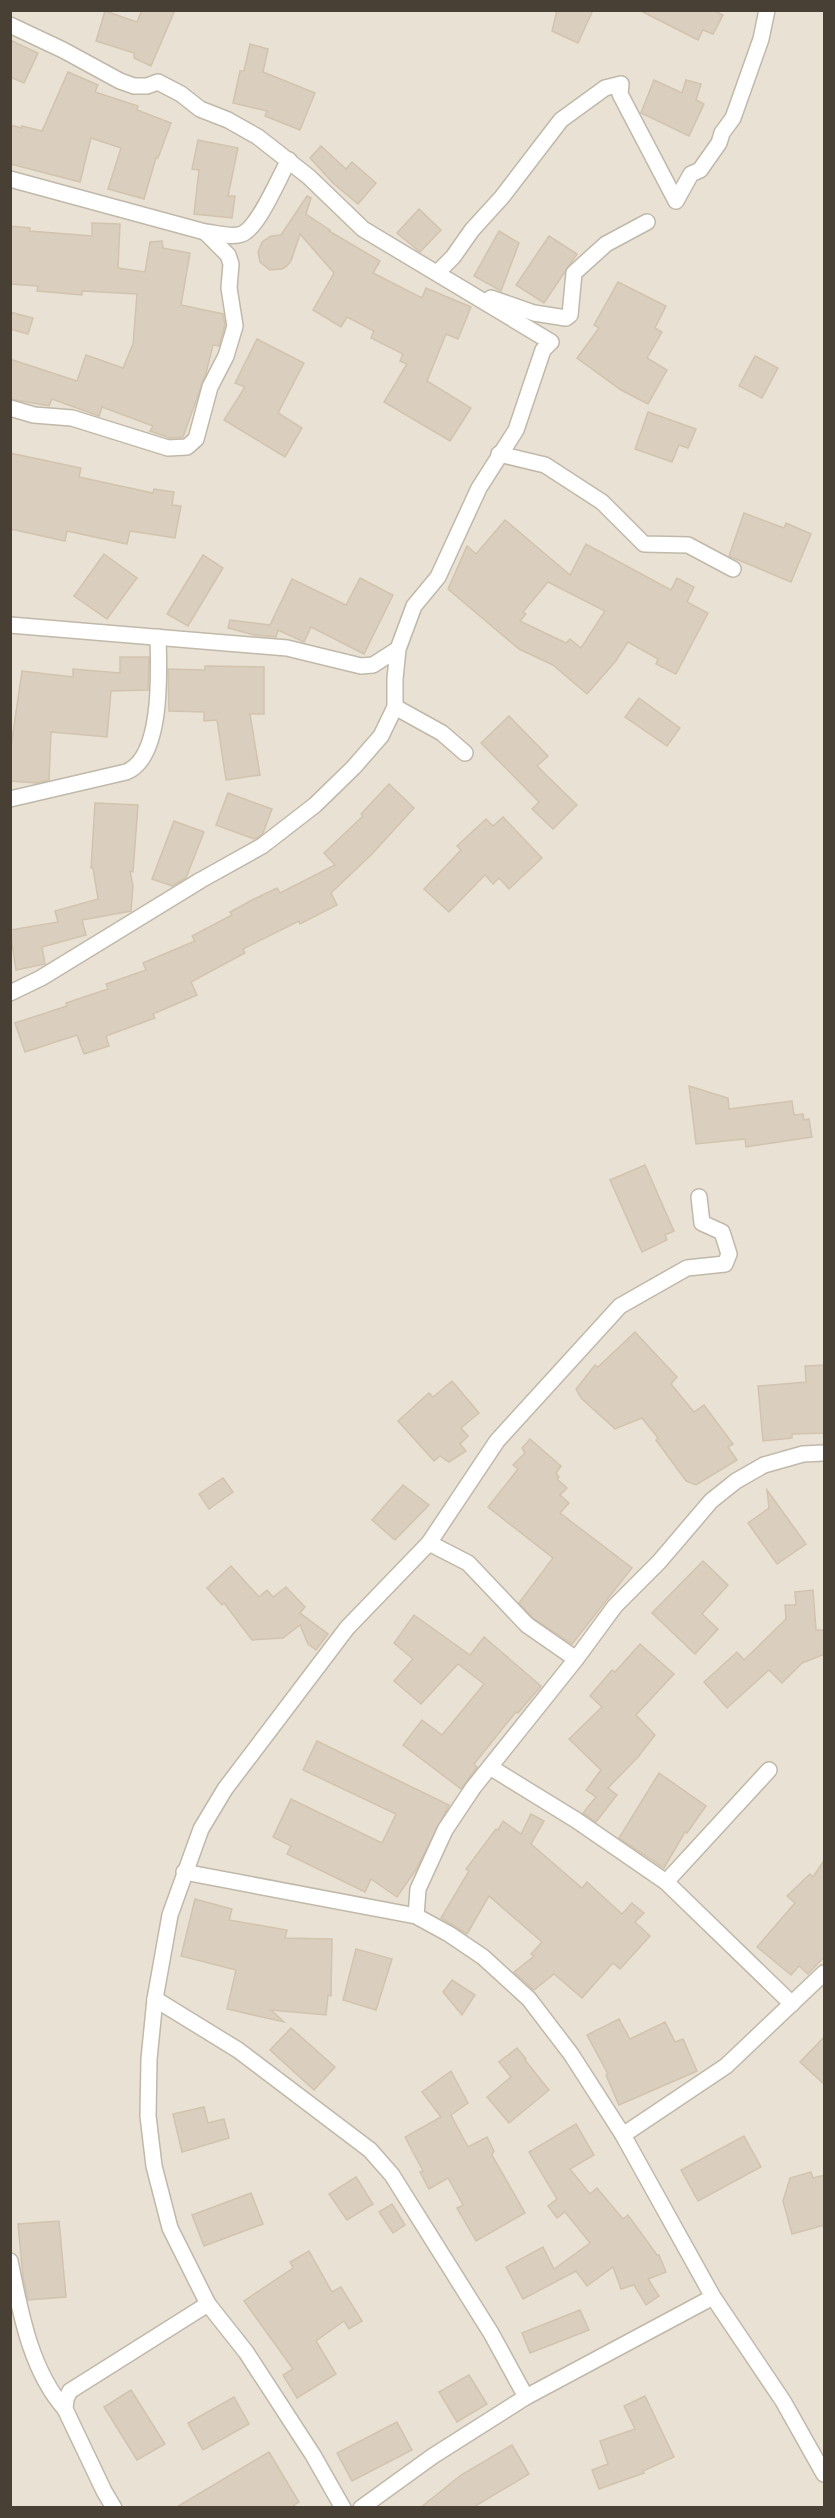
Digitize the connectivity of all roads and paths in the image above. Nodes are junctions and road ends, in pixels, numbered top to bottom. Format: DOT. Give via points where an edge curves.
graph roads {
  1 [pos="767,10"];
  2 [pos="10,25"];
  3 [pos="289,160"];
  4 [pos="10,179"];
  5 [pos="647,222"];
  6 [pos="205,232"];
  7 [pos="453,257"];
  8 [pos="436,273"];
  9 [pos="452,279"];
  10 [pos="10,408"];
  11 [pos="499,454"];
  12 [pos="733,569"];
  13 [pos="10,625"];
  14 [pos="158,637"];
  15 [pos="398,649"];
  16 [pos="373,665"];
  17 [pos="395,679"];
  18 [pos="395,707"];
  19 [pos="465,753"];
  20 [pos="10,799"];
  21 [pos="10,993"];
  22 [pos="699,1197"];
  23 [pos="825,1453"];
  24 [pos="429,1543"];
  25 [pos="576,1659"];
  26 [pos="490,1767"];
  27 [pos="769,1770"];
  28 [pos="184,1872"];
  29 [pos="666,1882"];
  30 [pos="416,1916"];
  31 [pos="825,1973"];
  32 [pos="155,1999"];
  33 [pos="792,2004"];
  34 [pos="623,2135"];
  35 [pos="10,2261"];
  36 [pos="713,2297"];
  37 [pos="208,2304"];
  38 [pos="526,2397"];
  39 [pos="65,2409"];
  40 [pos="825,2474"];
  41 [pos="114,2508"];
  42 [pos="343,2508"];
  43 [pos="361,2508"];
  1 -- 7 [label="street" via="733,118 676,201 621,94 621,84 613,85 561,120"];
  2 -- 3 [label="street" via="120,81 134,86 158,82 200,109 258,137"];
  3 -- 6 [label="street" via="259,218 248,230 234,235"];
  3 -- 8 [label="street" via="363,229"];
  4 -- 6 [label="street"];
  5 -- 9 [label="street" via="606,244 574,273 570,315 566,318 525,310"];
  6 -- 10 [label="street" via="228,255 231,264 229,288 235,326 226,356 210,387 196,439 187,447 168,448 72,418 34,415"];
  7 -- 8 [label="street"];
  7 -- 9 [label="street"];
  8 -- 9 [label="street"];
  8 -- 11 [label="street" via="551,342 543,350 516,430"];
  11 -- 12 [label="street" via="544,465 602,502 644,544 688,545"];
  11 -- 15 [label="street" via="438,577 414,606"];
  13 -- 14 [label="street"];
  14 -- 16 [label="street" via="287,648 340,662"];
  14 -- 20 [label="street" via="156,721 140,763 126,772"];
  15 -- 16 [label="street"];
  15 -- 17 [label="street"];
  16 -- 17 [label="street"];
  17 -- 18 [label="street"];
  18 -- 19 [label="street" via="442,733"];
  18 -- 21 [label="street" via="381,736 354,767 315,805 261,846"];
  22 -- 24 [label="street" via="702,1223 722,1232 729,1254 725,1264 687,1268 621,1306 497,1440"];
  23 -- 25 [label="street" via="803,1454 764,1466 711,1501 615,1606"];
  24 -- 25 [label="street" via="468,1563 527,1625"];
  24 -- 28 [label="street" via="347,1628 225,1789 201,1829"];
  25 -- 26 [label="street"];
  26 -- 29 [label="street"];
  26 -- 30 [label="street" via="437,1847 418,1889"];
  27 -- 29 [label="street"];
  28 -- 30 [label="street"];
  28 -- 32 [label="street" via="170,1915"];
  29 -- 33 [label="street"];
  30 -- 34 [label="street" via="483,1957 530,1999"];
  31 -- 33 [label="street"];
  32 -- 37 [label="street" via="148,2116 154,2166 170,2228"];
  32 -- 38 [label="street" via="237,2050 370,2150 392,2175 479,2313"];
  33 -- 34 [label="street" via="726,2066"];
  34 -- 36 [label="street"];
  35 -- 39 [label="street" via="23,2326 53,2395"];
  36 -- 38 [label="street"];
  36 -- 40 [label="street" via="783,2401"];
  37 -- 39 [label="street" via="70,2391"];
  37 -- 42 [label="street" via="246,2352"];
  38 -- 43 [label="street"];
  39 -- 41 [label="street"];
}
